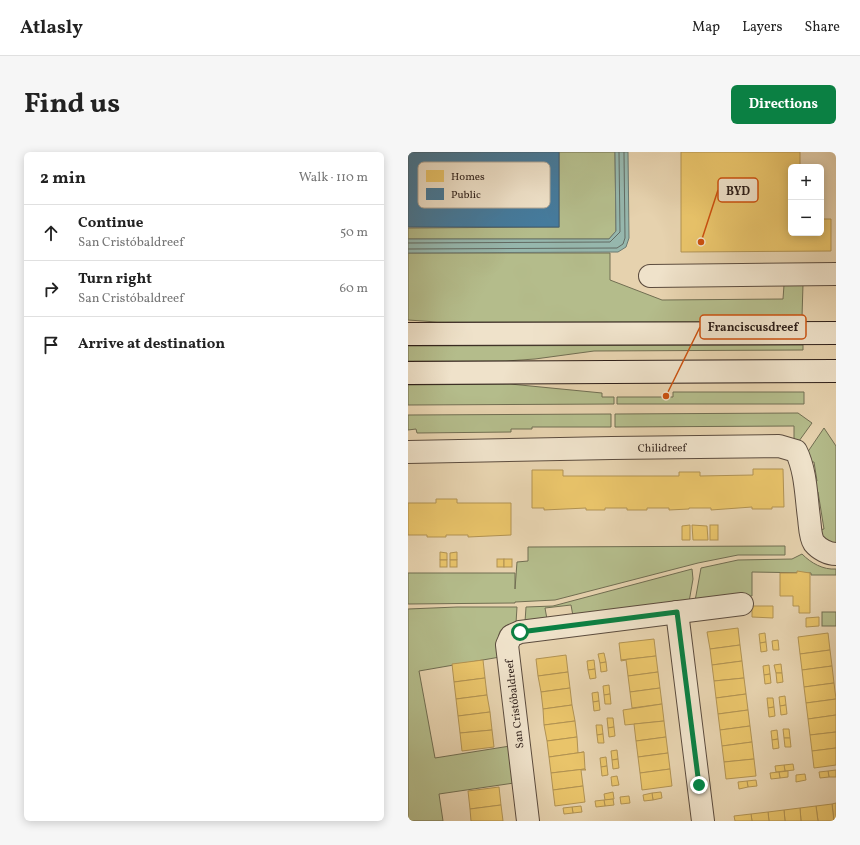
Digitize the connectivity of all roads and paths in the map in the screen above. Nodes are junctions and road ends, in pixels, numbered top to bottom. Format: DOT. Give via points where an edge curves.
graph roads {
  1 [pos="836,274"];
  2 [pos="650,276"];
  3 [pos="836,332"];
  4 [pos="408,334"];
  5 [pos="836,372"];
  6 [pos="408,373"];
  7 [pos="408,452"];
  8 [pos="836,554"];
  9 [pos="742,604"];
  10 [pos="677,612"];
  11 [pos="528,821"];
  12 [pos="703,821"];
  1 -- 2 [label="street"];
  3 -- 4 [label="street"];
  5 -- 6 [label="street"];
  7 -- 8 [label="street, Chilidreef" via="779,446 796,451 802,462 810,530 814,542 822,549"];
  9 -- 10 [label="street, San Cristóbaldreef"];
  10 -- 11 [label="street, San Cristóbaldreef" via="520,632 511,636 507,645"];
  10 -- 12 [label="street"];
}
